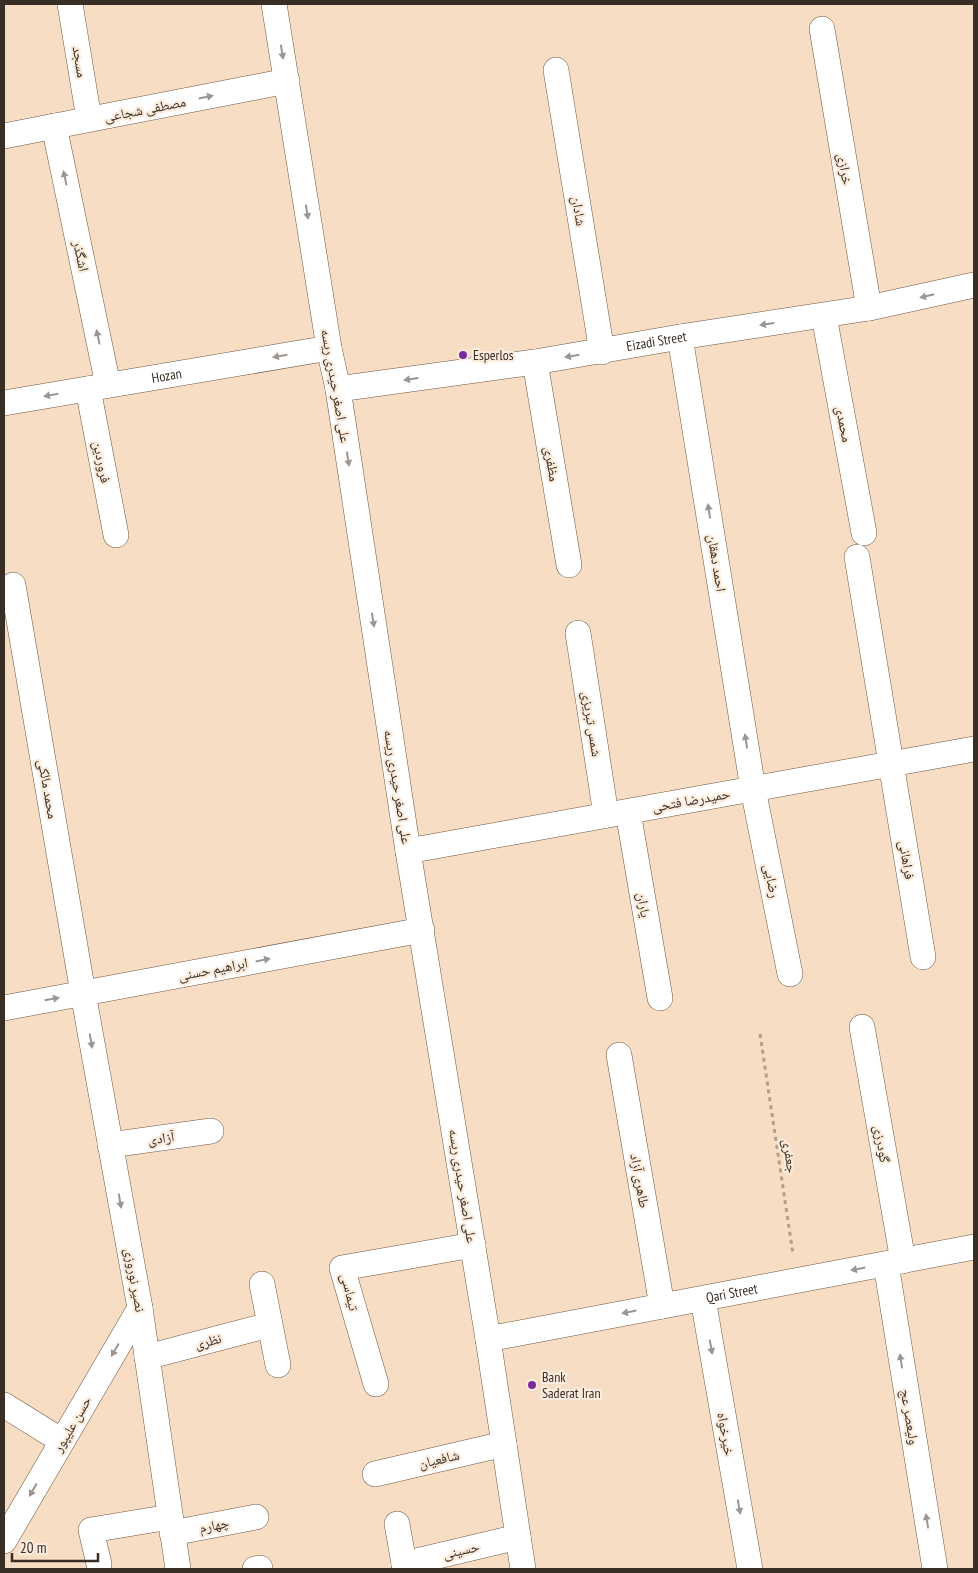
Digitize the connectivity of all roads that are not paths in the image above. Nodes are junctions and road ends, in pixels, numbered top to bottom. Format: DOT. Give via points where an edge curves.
graph roads {
  1 [pos="70,4"];
  2 [pos="274,4"];
  3 [pos="822,29"];
  4 [pos="556,70"];
  5 [pos="286,81"];
  6 [pos="89,120"];
  7 [pos="54,126"];
  8 [pos="4,136"];
  9 [pos="974,285"];
  10 [pos="869,308"];
  11 [pos="824,316"];
  12 [pos="680,337"];
  13 [pos="328,348"];
  14 [pos="602,352"];
  15 [pos="535,362"];
  16 [pos="98,387"];
  17 [pos="338,389"];
  18 [pos="4,403"];
  19 [pos="864,533"];
  20 [pos="116,535"];
  21 [pos="857,557"];
  22 [pos="569,565"];
  23 [pos="12,585"];
  24 [pos="578,633"];
  25 [pos="974,749"];
  26 [pos="892,764"];
  27 [pos="753,789"];
  28 [pos="617,814"];
  29 [pos="408,851"];
  30 [pos="422,930"];
  31 [pos="923,957"];
  32 [pos="790,974"];
  33 [pos="83,993"];
  34 [pos="660,998"];
  35 [pos="4,1008"];
  36 [pos="862,1027"];
  37 [pos="619,1055"];
  38 [pos="211,1131"];
  39 [pos="110,1146"];
  40 [pos="473,1245"];
  41 [pos="974,1247"];
  42 [pos="894,1262"];
  43 [pos="262,1284"];
  44 [pos="703,1298"];
  45 [pos="662,1306"];
  46 [pos="140,1308"];
  47 [pos="269,1325"];
  48 [pos="488,1339"];
  49 [pos="147,1357"];
  50 [pos="278,1365"];
  51 [pos="376,1384"];
  52 [pos="4,1405"];
  53 [pos="62,1441"];
  54 [pos="504,1444"];
  55 [pos="375,1474"];
  56 [pos="256,1517"];
  57 [pos="397,1524"];
  58 [pos="171,1525"];
  59 [pos="518,1537"];
  60 [pos="4,1541"];
  61 [pos="99,1564"];
  62 [pos="405,1567"];
  63 [pos="178,1569"];
  64 [pos="522,1569"];
  65 [pos="750,1569"];
  66 [pos="935,1569"];
  1 -- 6 [label="street, مسجد"];
  2 -- 5 [label="street, علی اصغر حیدری ریسه, one-way"];
  3 -- 10 [label="street, خرازی"];
  4 -- 14 [label="street, شادان"];
  6 -- 5 [label="street, مصطفی شجاعی, one-way"];
  5 -- 13 [label="street, علی اصغر حیدری ریسه, one-way"];
  6 -- 7 [label="street, مصطفی شجاعی"];
  7 -- 8 [label="street, مصطفی شجاعی"];
  16 -- 7 [label="street, اشگذر, one-way"];
  9 -- 10 [label="street, Eizadi Street, one-way"];
  10 -- 11 [label="street, Eizadi Street"];
  11 -- 12 [label="street, Eizadi Street, one-way"];
  11 -- 19 [label="street, محمدی"];
  12 -- 14 [label="street, Eizadi Street"];
  27 -- 12 [label="street, احمد دهقان, one-way"];
  13 -- 16 [label="street, Hozan, one-way"];
  13 -- 17 [label="street, علی اصغر حیدری ریسه"];
  14 -- 15 [label="street, Eizadi Street, one-way"];
  15 -- 17 [label="street, Eizadi Street, one-way"];
  15 -- 22 [label="street, مظفری"];
  16 -- 18 [label="street, Hozan, one-way"];
  16 -- 20 [label="street, فروردین"];
  17 -- 29 [label="street, علی اصغر حیدری ریسه, one-way"];
  21 -- 26 [label="street"];
  23 -- 33 [label="street, محمد مالکی"];
  24 -- 28 [label="street, شمس تبریزی"];
  25 -- 26 [label="street, حمیدرضا فتحی"];
  26 -- 27 [label="street, حمیدرضا فتحی"];
  26 -- 31 [label="street, فراهانی"];
  27 -- 28 [label="street, حمیدرضا فتحی"];
  27 -- 32 [label="street, رضایی"];
  28 -- 29 [label="street, حمیدرضا فتحی"];
  28 -- 34 [label="street, یاران"];
  29 -- 30 [label="street, علی اصغر حیدری ریسه"];
  33 -- 30 [label="street, ابراهیم حسنی, one-way"];
  30 -- 40 [label="street, علی اصغر حیدری ریسه"];
  35 -- 33 [label="street, ابراهیم حسنی, one-way"];
  33 -- 39 [label="street, نصیر نوروزی, one-way"];
  36 -- 42 [label="street, گودرزی"];
  37 -- 45 [label="street, طاهری آزاد"];
  38 -- 39 [label="street, آزادی"];
  39 -- 46 [label="street, نصیر نوروزی, one-way"];
  40 -- 48 [label="street, علی اصغر حیدری ریسه"];
  40 -- 51 [label="street, تیماسی" via="342,1268"];
  41 -- 42 [label="street, Qari Street"];
  42 -- 44 [label="street, Qari Street, one-way"];
  66 -- 42 [label="street, ولیعصر عج, one-way"];
  43 -- 47 [label="street"];
  44 -- 45 [label="street, Qari Street"];
  44 -- 65 [label="street, خیرخواه, one-way"];
  45 -- 48 [label="street, Qari Street, one-way"];
  46 -- 49 [label="street, نصیر نوروزی"];
  46 -- 53 [label="street, حسن علیپور, one-way"];
  47 -- 49 [label="street, نظری"];
  47 -- 50 [label="street"];
  48 -- 54 [label="street, علی اصغر حیدری ریسه"];
  49 -- 58 [label="street, نصیر نوروزی"];
  52 -- 53 [label="street"];
  53 -- 60 [label="street, حسن علیپور, one-way"];
  54 -- 55 [label="street, شافعیان"];
  54 -- 59 [label="street, علی اصغر حیدری ریسه"];
  56 -- 58 [label="street, چهارم"];
  57 -- 62 [label="street, حسینی"];
  58 -- 61 [label="street, چهارم" via="91,1530"];
  58 -- 63 [label="street, نصیر نوروزی"];
  59 -- 62 [label="street, حسینی"];
  59 -- 64 [label="street, علی اصغر حیدری ریسه"];
}
